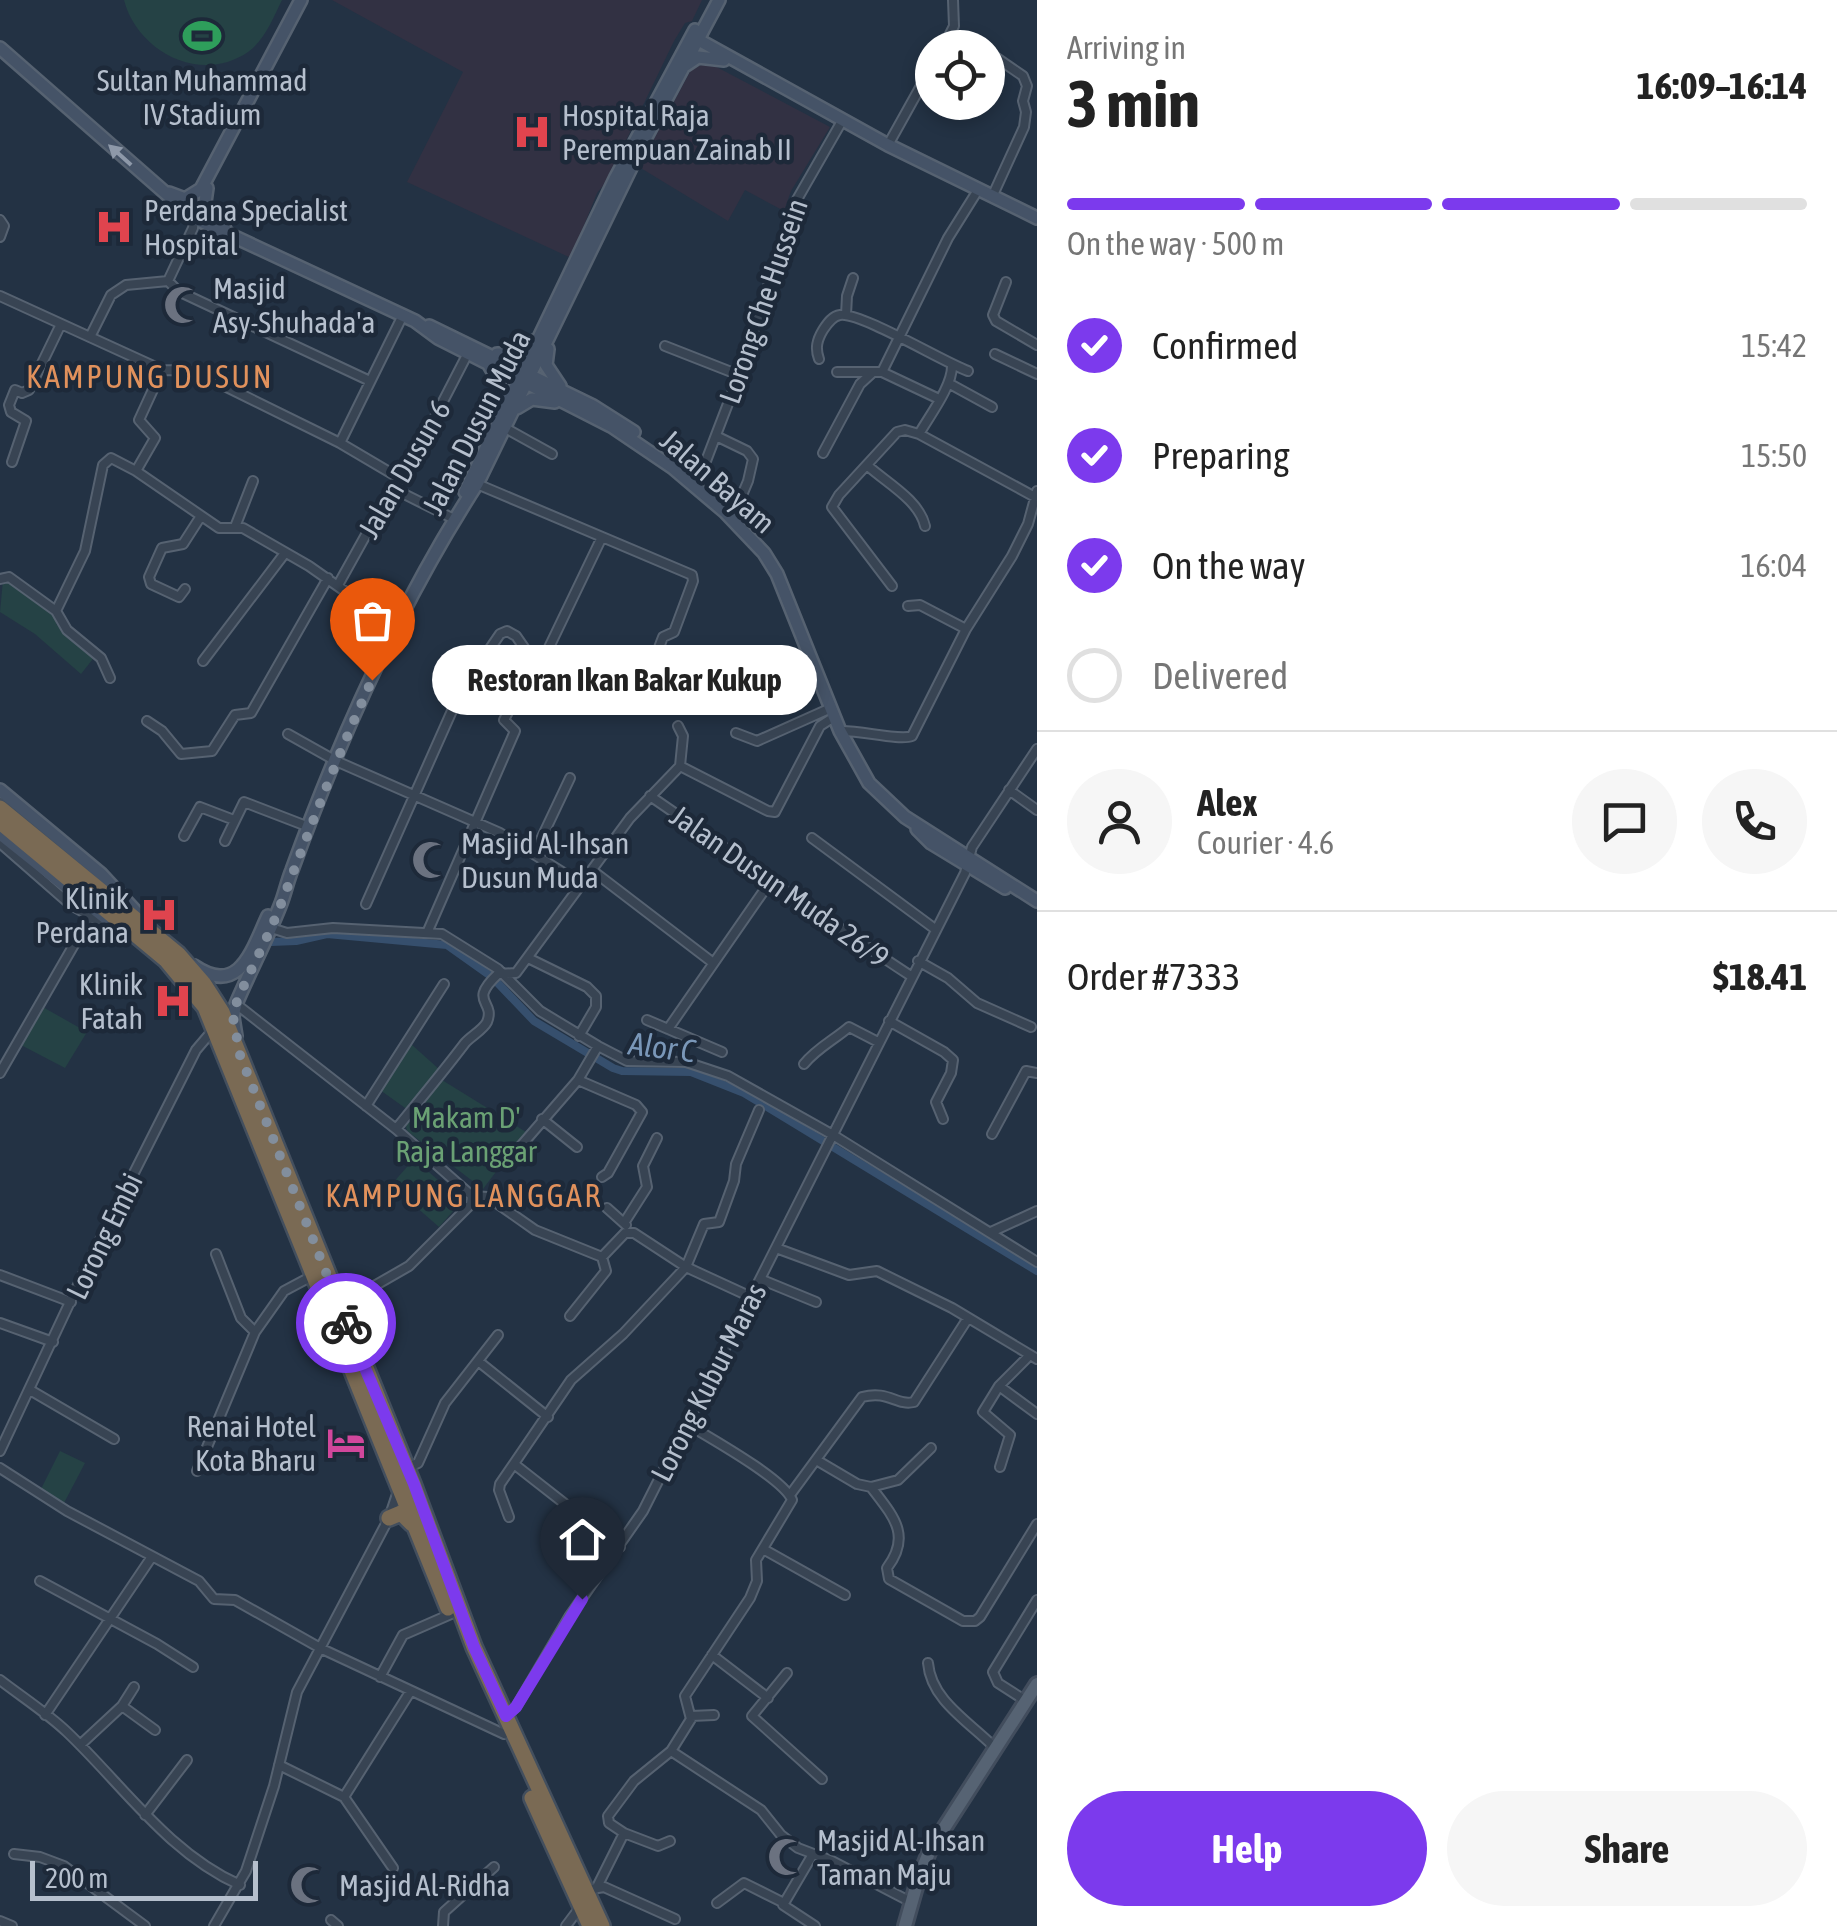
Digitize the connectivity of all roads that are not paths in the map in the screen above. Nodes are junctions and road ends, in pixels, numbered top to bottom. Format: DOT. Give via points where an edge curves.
graph roads {
  1 [pos="301,0"];
  2 [pos="953,0"];
  3 [pos="715,3"];
  4 [pos="952,30"];
  5 [pos="693,41"];
  6 [pos="0,48"];
  7 [pos="722,56"];
  8 [pos="1005,64"];
  9 [pos="681,71"];
  10 [pos="915,97"];
  11 [pos="842,121"];
  12 [pos="888,145"];
  13 [pos="213,170"];
  14 [pos="154,186"];
  15 [pos="201,189"];
  16 [pos="978,190"];
  17 [pos="992,197"];
  18 [pos="194,218"];
  19 [pos="1037,218"];
  20 [pos="0,220"];
  21 [pos="232,236"];
  22 [pos="0,237"];
  23 [pos="853,278"];
  24 [pos="168,281"];
  25 [pos="1006,282"];
  26 [pos="0,296"];
  27 [pos="846,315"];
  28 [pos="409,318"];
  29 [pos="61,324"];
  30 [pos="548,328"];
  31 [pos="899,335"];
  32 [pos="90,338"];
  33 [pos="1037,345"];
  34 [pos="665,346"];
  35 [pos="473,350"];
  36 [pos="995,354"];
  37 [pos="819,360"];
  38 [pos="486,362"];
  39 [pos="952,365"];
  40 [pos="162,370"];
  41 [pos="968,371"];
  42 [pos="836,372"];
  43 [pos="877,373"];
  44 [pos="1037,374"];
  45 [pos="739,375"];
  46 [pos="524,376"];
  47 [pos="370,382"];
  48 [pos="950,384"];
  49 [pos="564,392"];
  50 [pos="937,398"];
  51 [pos="574,406"];
  52 [pos="992,406"];
  53 [pos="504,422"];
  54 [pos="919,434"];
  55 [pos="716,436"];
  56 [pos="340,443"];
  57 [pos="823,453"];
  58 [pos="552,454"];
  59 [pos="12,462"];
  60 [pos="868,466"];
  61 [pos="672,468"];
  62 [pos="136,471"];
  63 [pos="400,479"];
  64 [pos="253,481"];
  65 [pos="477,484"];
  66 [pos="392,488"];
  67 [pos="696,488"];
  68 [pos="1036,494"];
  69 [pos="202,516"];
  70 [pos="732,519"];
  71 [pos="454,520"];
  72 [pos="925,526"];
  73 [pos="1033,526"];
  74 [pos="234,527"];
  75 [pos="602,537"];
  76 [pos="285,553"];
  77 [pos="328,578"];
  78 [pos="0,579"];
  79 [pos="338,585"];
  80 [pos="892,586"];
  81 [pos="186,589"];
  82 [pos="908,606"];
  83 [pos="56,611"];
  84 [pos="401,621"];
  85 [pos="966,629"];
  86 [pos="203,661"];
  87 [pos="542,662"];
  88 [pos="649,674"];
  89 [pos="110,678"];
  90 [pos="470,678"];
  91 [pos="455,704"];
  92 [pos="511,706"];
  93 [pos="602,708"];
  94 [pos="833,712"];
  95 [pos="147,721"];
  96 [pos="678,726"];
  97 [pos="840,731"];
  98 [pos="736,733"];
  99 [pos="288,734"];
  100 [pos="1037,749"];
  101 [pos="336,761"];
  102 [pos="680,766"];
  103 [pos="570,778"];
  104 [pos="0,790"];
  105 [pos="1009,790"];
  106 [pos="414,795"];
  107 [pos="650,796"];
  108 [pos="0,808"];
  109 [pos="1037,810"];
  110 [pos="234,820"];
  111 [pos="0,822"];
  112 [pos="475,822"];
  113 [pos="309,827"];
  114 [pos="0,834"];
  115 [pos="184,836"];
  116 [pos="812,838"];
  117 [pos="225,841"];
  118 [pos="0,843"];
  119 [pos="534,854"];
  120 [pos="968,861"];
  121 [pos="593,871"];
  122 [pos="290,872"];
  123 [pos="772,879"];
  124 [pos="583,886"];
  125 [pos="91,888"];
  126 [pos="1032,899"];
  127 [pos="366,904"];
  128 [pos="90,917"];
  129 [pos="271,928"];
  130 [pos="935,929"];
  131 [pos="426,932"];
  132 [pos="142,941"];
  133 [pos="174,951"];
  134 [pos="528,958"];
  135 [pos="918,961"];
  136 [pos="712,962"];
  137 [pos="500,974"];
  138 [pos="911,976"];
  139 [pos="444,984"];
  140 [pos="236,1004"];
  141 [pos="252,1019"];
  142 [pos="647,1020"];
  143 [pos="889,1020"];
  144 [pos="216,1027"];
  145 [pos="1031,1027"];
  146 [pos="668,1029"];
  147 [pos="236,1034"];
  148 [pos="579,1036"];
  149 [pos="878,1042"];
  150 [pos="597,1049"];
  151 [pos="722,1052"];
  152 [pos="240,1055"];
  153 [pos="804,1064"];
  154 [pos="0,1073"];
  155 [pos="1037,1073"];
  156 [pos="578,1080"];
  157 [pos="366,1106"];
  158 [pos="759,1110"];
  159 [pos="943,1118"];
  160 [pos="542,1119"];
  161 [pos="396,1129"];
  162 [pos="992,1134"];
  163 [pos="832,1137"];
  164 [pos="657,1138"];
  165 [pos="577,1147"];
  166 [pos="512,1156"];
  167 [pos="602,1177"];
  168 [pos="472,1196"];
  169 [pos="607,1208"];
  170 [pos="1037,1211"];
  171 [pos="628,1227"];
  172 [pos="991,1232"];
  173 [pos="776,1248"];
  174 [pos="216,1254"];
  175 [pos="602,1257"];
  176 [pos="1037,1262"];
  177 [pos="686,1267"];
  178 [pos="0,1275"];
  179 [pos="315,1275"];
  180 [pos="760,1279"];
  181 [pos="751,1298"];
  182 [pos="71,1302"];
  183 [pos="816,1302"];
  184 [pos="340,1306"];
  185 [pos="570,1316"];
  186 [pos="968,1318"];
  187 [pos="0,1323"];
  188 [pos="254,1332"];
  189 [pos="498,1336"];
  190 [pos="53,1342"];
  191 [pos="1034,1356"];
  192 [pos="478,1361"];
  193 [pos="999,1386"];
  194 [pos="30,1390"];
  195 [pos="1037,1414"];
  196 [pos="548,1417"];
  197 [pos="687,1424"];
  198 [pos="114,1439"];
  199 [pos="932,1448"];
  200 [pos="0,1451"];
  201 [pos="818,1461"];
  202 [pos="514,1464"];
  203 [pos="1000,1467"];
  204 [pos="0,1468"];
  205 [pos="196,1471"];
  206 [pos="406,1484"];
  207 [pos="871,1487"];
  208 [pos="790,1495"];
  209 [pos="508,1516"];
  210 [pos="390,1518"];
  211 [pos="1037,1524"];
  212 [pos="418,1531"];
  213 [pos="620,1547"];
  214 [pos="763,1549"];
  215 [pos="151,1558"];
  216 [pos="40,1582"];
  217 [pos="845,1596"];
  218 [pos="1037,1600"];
  219 [pos="451,1614"];
  220 [pos="110,1621"];
  221 [pos="322,1649"];
  222 [pos="712,1655"];
  223 [pos="928,1663"];
  224 [pos="193,1667"];
  225 [pos="787,1674"];
  226 [pos="380,1677"];
  227 [pos="0,1680"];
  228 [pos="134,1687"];
  229 [pos="410,1692"];
  230 [pos="1032,1695"];
  231 [pos="768,1698"];
  232 [pos="122,1706"];
  233 [pos="45,1714"];
  234 [pos="714,1715"];
  235 [pos="506,1716"];
  236 [pos="692,1716"];
  237 [pos="155,1730"];
  238 [pos="504,1734"];
  239 [pos="80,1745"];
  240 [pos="995,1748"];
  241 [pos="672,1750"];
  242 [pos="187,1760"];
  243 [pos="279,1765"];
  244 [pos="822,1779"];
  245 [pos="344,1797"];
  246 [pos="145,1815"];
  247 [pos="624,1833"];
  248 [pos="670,1841"];
  249 [pos="14,1854"];
  250 [pos="814,1854"];
  251 [pos="494,1867"];
  252 [pos="394,1868"];
  253 [pos="240,1885"];
  254 [pos="588,1894"];
  255 [pos="911,1902"];
  256 [pos="717,1903"];
  257 [pos="784,1903"];
  258 [pos="675,1919"];
  259 [pos="0,1921"];
  260 [pos="801,1922"];
  261 [pos="12,1926"];
  262 [pos="144,1926"];
  263 [pos="214,1926"];
  264 [pos="443,1926"];
  265 [pos="566,1926"];
  266 [pos="590,1926"];
  267 [pos="602,1926"];
  268 [pos="815,1926"];
  269 [pos="905,1926"];
  1 -- 13 [label="main road"];
  2 -- 4 [label="street"];
  3 -- 5 [label="main road, Jalan Dusun Muda"];
  3 -- 7 [label="main road" via="710,36"];
  5 -- 7 [label="main road"];
  5 -- 9 [label="main road, Jalan Dusun Muda"];
  5 -- 30 [label="main road" via="616,176"];
  14 -- 6 [label="main road, one-way"];
  7 -- 9 [label="main road" via="698,56"];
  7 -- 11 [label="main road"];
  8 -- 17 [label="street" via="1027,86 1024,127"];
  9 -- 30 [label="main road, Jalan Dusun Muda"];
  10 -- 12 [label="street"];
  11 -- 12 [label="main road"];
  11 -- 45 [label="street, Lorong Che Hussein" via="795,203"];
  12 -- 16 [label="main road"];
  13 -- 15 [label="main road"];
  13 -- 21 [label="main road" via="204,208"];
  14 -- 15 [label="main road" via="186,199"];
  14 -- 18 [label="main road"];
  15 -- 18 [label="main road"];
  16 -- 17 [label="main road"];
  16 -- 31 [label="street"];
  17 -- 19 [label="main road"];
  18 -- 21 [label="main road"];
  18 -- 24 [label="street"];
  20 -- 22 [label="street"];
  21 -- 28 [label="main road"];
  23 -- 27 [label="street"];
  24 -- 32 [label="street" via="131,284 111,294"];
  24 -- 47 [label="street"];
  25 -- 33 [label="street" via="993,315"];
  26 -- 29 [label="street"];
  27 -- 31 [label="street"];
  27 -- 37 [label="street" via="831,320 821,334"];
  28 -- 35 [label="main road"];
  28 -- 47 [label="street"];
  29 -- 32 [label="street"];
  29 -- 59 [label="street" via="29,390 15,390 9,406 26,421"];
  30 -- 35 [label="main road" via="515,354"];
  30 -- 46 [label="main road"];
  30 -- 49 [label="main road" via="546,365"];
  31 -- 39 [label="street"];
  31 -- 43 [label="street"];
  32 -- 40 [label="street"];
  34 -- 45 [label="street"];
  35 -- 38 [label="main road, Jalan Bayam"];
  35 -- 46 [label="main road"];
  35 -- 63 [label="street, Jalan Dusun 6"];
  36 -- 44 [label="street"];
  38 -- 46 [label="main road, Jalan Bayam"];
  38 -- 53 [label="main road" via="499,382"];
  39 -- 41 [label="street"];
  39 -- 48 [label="street"];
  40 -- 56 [label="street" via="194,372"];
  40 -- 62 [label="street" via="139,420 156,438"];
  42 -- 43 [label="street"];
  43 -- 50 [label="street"];
  43 -- 57 [label="street" via="860,384"];
  45 -- 55 [label="street, Lorong Che Hussein"];
  46 -- 49 [label="main road"];
  46 -- 51 [label="main road, Jalan Bayam"];
  46 -- 53 [label="main road"];
  47 -- 56 [label="street"];
  48 -- 50 [label="street"];
  48 -- 52 [label="street"];
  49 -- 61 [label="main road" via="614,418"];
  50 -- 54 [label="street"];
  51 -- 53 [label="main road" via="532,399"];
  51 -- 61 [label="main road, Jalan Bayam"];
  53 -- 58 [label="street"];
  53 -- 65 [label="main road, Jalan Dusun Muda"];
  53 -- 71 [label="main road"];
  54 -- 60 [label="street" via="897,432"];
  54 -- 68 [label="street"];
  55 -- 67 [label="street, Lorong Che Hussein"];
  55 -- 70 [label="street" via="753,459"];
  56 -- 63 [label="street"];
  60 -- 72 [label="street" via="914,504"];
  60 -- 80 [label="street" via="832,507"];
  61 -- 67 [label="main road, Jalan Bayam"];
  62 -- 69 [label="street"];
  62 -- 83 [label="street" via="114,458 105,462 85,551"];
  63 -- 66 [label="street, Jalan Dusun 6"];
  64 -- 74 [label="street"];
  65 -- 71 [label="main road, Jalan Dusun Muda"];
  65 -- 75 [label="street"];
  66 -- 71 [label="street"];
  66 -- 79 [label="street, Jalan Dusun 6"];
  67 -- 70 [label="main road, Jalan Bayam"];
  68 -- 73 [label="street"];
  69 -- 74 [label="street" via="219,528"];
  69 -- 81 [label="street" via="183,544 162,548 148,579 175,598"];
  70 -- 94 [label="main road, Jalan Bayam" via="777,574"];
  71 -- 84 [label="main road, Jalan Dusun Muda"];
  73 -- 85 [label="street"];
  74 -- 76 [label="street"];
  75 -- 87 [label="street"];
  75 -- 88 [label="street" via="693,578 674,632 662,637"];
  76 -- 77 [label="street"];
  76 -- 86 [label="street"];
  77 -- 79 [label="street"];
  77 -- 95 [label="street" via="251,713 235,716 212,751 181,754"];
  78 -- 83 [label="street" via="9,577"];
  79 -- 84 [label="street"];
  82 -- 85 [label="street" via="920,605"];
  83 -- 89 [label="street" via="67,630 101,658"];
  84 -- 101 [label="main road, Jalan Dusun Muda"];
  85 -- 97 [label="street" via="912,736"];
  87 -- 90 [label="street" via="503,632"];
  87 -- 93 [label="street"];
  91 -- 106 [label="street"];
  92 -- 112 [label="street" via="504,720 515,730"];
  94 -- 97 [label="main road, Jalan Bayam"];
  94 -- 98 [label="street" via="757,741"];
  94 -- 102 [label="street" via="776,812"];
  96 -- 102 [label="street" via="684,736"];
  97 -- 120 [label="main road, Jalan Bayam" via="869,783"];
  99 -- 101 [label="street"];
  100 -- 105 [label="street, Lorong Kubur Maras"];
  101 -- 106 [label="street"];
  101 -- 113 [label="main road, Jalan Dusun Muda"];
  102 -- 107 [label="street"];
  103 -- 119 [label="street"];
  104 -- 133 [label="main road" via="101,874"];
  105 -- 109 [label="street"];
  105 -- 120 [label="street, Lorong Kubur Maras"];
  106 -- 112 [label="street"];
  106 -- 127 [label="street"];
  107 -- 121 [label="street"];
  107 -- 123 [label="street, Jalan Dusun Muda 26/9"];
  108 -- 125 [label="highway"];
  110 -- 113 [label="street" via="244,802"];
  110 -- 115 [label="street" via="200,807"];
  110 -- 117 [label="street"];
  111 -- 125 [label="highway"];
  112 -- 119 [label="street"];
  112 -- 131 [label="street"];
  113 -- 122 [label="main road, Jalan Dusun Muda"];
  114 -- 132 [label="main road" via="83,903"];
  116 -- 130 [label="street"];
  118 -- 128 [label="street"];
  119 -- 124 [label="street"];
  120 -- 126 [label="main road, Jalan Bayam" via="1000,886"];
  120 -- 130 [label="street, Lorong Kubur Maras"];
  121 -- 124 [label="street"];
  121 -- 136 [label="street"];
  122 -- 129 [label="main road, Jalan Dusun Muda"];
  122 -- 133 [label="main road, Jalan Dusun Muda" via="240,969 224,977 206,974"];
  123 -- 136 [label="street"];
  123 -- 138 [label="street, Jalan Dusun Muda 26/9"];
  124 -- 134 [label="street"];
  125 -- 132 [label="highway"];
  125 -- 133 [label="highway"];
  128 -- 132 [label="street"];
  128 -- 154 [label="street"];
  129 -- 131 [label="street"];
  129 -- 140 [label="main road, Jalan Dusun Muda"];
  130 -- 135 [label="street, Lorong Kubur Maras"];
  131 -- 137 [label="street" via="448,937"];
  132 -- 144 [label="highway" via="193,989"];
  133 -- 152 [label="highway" via="217,1003"];
  134 -- 137 [label="street" via="515,974"];
  134 -- 148 [label="street" via="596,996"];
  135 -- 138 [label="street, Lorong Kubur Maras"];
  135 -- 145 [label="street" via="977,1004"];
  136 -- 146 [label="street"];
  137 -- 148 [label="street"];
  137 -- 161 [label="street" via="482,992 486,1024"];
  138 -- 143 [label="street, Lorong Kubur Maras"];
  139 -- 157 [label="street"];
  140 -- 141 [label="street"];
  140 -- 147 [label="main road, Jalan Dusun Muda"];
  141 -- 147 [label="street"];
  141 -- 157 [label="street"];
  142 -- 146 [label="street"];
  143 -- 149 [label="street, Lorong Kubur Maras"];
  143 -- 159 [label="street" via="953,1060 936,1102"];
  144 -- 179 [label="highway"];
  144 -- 182 [label="street, Lorong Embi" via="196,1050"];
  146 -- 151 [label="street"];
  147 -- 152 [label="main road, Jalan Dusun Muda"];
  148 -- 150 [label="street"];
  149 -- 153 [label="street" via="850,1028"];
  149 -- 163 [label="street, Lorong Kubur Maras"];
  150 -- 156 [label="street"];
  150 -- 163 [label="street" via="627,1061 700,1065"];
  152 -- 184 [label="highway"];
  155 -- 162 [label="street" via="1026,1071"];
  156 -- 160 [label="street"];
  156 -- 167 [label="street" via="642,1112"];
  157 -- 161 [label="street"];
  158 -- 177 [label="street" via="722,1218 701,1227"];
  160 -- 165 [label="street"];
  160 -- 166 [label="street"];
  161 -- 168 [label="street"];
  163 -- 172 [label="street"];
  163 -- 173 [label="street, Lorong Kubur Maras"];
  164 -- 171 [label="street" via="643,1166 647,1187"];
  168 -- 175 [label="street" via="488,1197 535,1230"];
  168 -- 184 [label="street" via="409,1266"];
  169 -- 171 [label="street"];
  170 -- 172 [label="street"];
  171 -- 175 [label="street"];
  171 -- 177 [label="street"];
  172 -- 176 [label="street"];
  173 -- 180 [label="street, Lorong Kubur Maras"];
  173 -- 186 [label="street" via="849,1275 877,1271"];
  174 -- 188 [label="street" via="240,1318"];
  175 -- 185 [label="street" via="606,1272"];
  177 -- 181 [label="street"];
  177 -- 196 [label="street" via="571,1380"];
  178 -- 182 [label="street"];
  179 -- 188 [label="street" via="288,1288"];
  179 -- 206 [label="highway"];
  180 -- 181 [label="street, Lorong Kubur Maras"];
  180 -- 183 [label="street"];
  181 -- 197 [label="street, Lorong Kubur Maras"];
  182 -- 190 [label="street, Lorong Embi"];
  184 -- 206 [label="highway"];
  186 -- 191 [label="street"];
  186 -- 201 [label="street" via="914,1402 878,1393 862,1397"];
  187 -- 190 [label="street"];
  188 -- 205 [label="street"];
  189 -- 192 [label="street"];
  190 -- 194 [label="street, Lorong Embi"];
  191 -- 193 [label="street"];
  192 -- 196 [label="street"];
  192 -- 206 [label="street" via="443,1405"];
  193 -- 195 [label="street"];
  193 -- 203 [label="street" via="983,1412 1010,1435"];
  194 -- 198 [label="street"];
  194 -- 200 [label="street, Lorong Embi"];
  196 -- 202 [label="street"];
  197 -- 208 [label="street"];
  197 -- 213 [label="street, Lorong Kubur Maras"];
  199 -- 207 [label="street" via="898,1480"];
  201 -- 207 [label="street"];
  201 -- 208 [label="street"];
  202 -- 209 [label="street" via="499,1488"];
  202 -- 213 [label="street"];
  204 -- 215 [label="street"];
  206 -- 210 [label="street"];
  206 -- 212 [label="highway"];
  206 -- 235 [label="highway"];
  207 -- 211 [label="street" via="895,1518 900,1540 888,1580 964,1621 980,1617"];
  208 -- 214 [label="street"];
  210 -- 212 [label="highway" via="401,1513"];
  210 -- 221 [label="street"];
  212 -- 219 [label="highway"];
  213 -- 235 [label="street, Lorong Kubur Maras"];
  214 -- 217 [label="street"];
  214 -- 222 [label="street" via="750,1598"];
  215 -- 220 [label="street"];
  215 -- 221 [label="street" via="199,1581 214,1600 235,1600"];
  216 -- 220 [label="street"];
  218 -- 230 [label="street" via="993,1672 998,1683"];
  219 -- 226 [label="street" via="403,1636"];
  219 -- 238 [label="highway"];
  220 -- 224 [label="street"];
  220 -- 233 [label="street"];
  221 -- 226 [label="street"];
  221 -- 243 [label="street" via="298,1692"];
  222 -- 231 [label="street"];
  222 -- 236 [label="street" via="685,1696"];
  223 -- 240 [label="street" via="950,1707"];
  225 -- 231 [label="street"];
  226 -- 229 [label="street"];
  227 -- 233 [label="street"];
  228 -- 232 [label="street"];
  229 -- 238 [label="street"];
  229 -- 245 [label="street"];
  230 -- 240 [label="main road"];
  231 -- 244 [label="street" via="752,1716"];
  232 -- 237 [label="street"];
  232 -- 239 [label="street"];
  233 -- 239 [label="street"];
  234 -- 236 [label="street"];
  235 -- 254 [label="highway"];
  236 -- 241 [label="street"];
  238 -- 254 [label="highway"];
  239 -- 246 [label="street"];
  240 -- 255 [label="main road" via="930,1850"];
  241 -- 247 [label="street" via="634,1782 608,1816"];
  241 -- 250 [label="street"];
  242 -- 246 [label="street"];
  243 -- 245 [label="street"];
  243 -- 253 [label="street"];
  245 -- 252 [label="street"];
  246 -- 253 [label="street"];
  247 -- 248 [label="street" via="660,1846"];
  247 -- 254 [label="street"];
  249 -- 262 [label="street" via="64,1866"];
  250 -- 255 [label="street"];
  250 -- 257 [label="street"];
  251 -- 264 [label="street" via="444,1912"];
  253 -- 263 [label="street"];
  254 -- 258 [label="street"];
  254 -- 265 [label="street"];
  254 -- 266 [label="highway"];
  254 -- 267 [label="highway"];
  255 -- 269 [label="main road"];
  256 -- 257 [label="street" via="744,1883"];
  257 -- 260 [label="street"];
  259 -- 261 [label="street"];
  260 -- 268 [label="street"];
}
